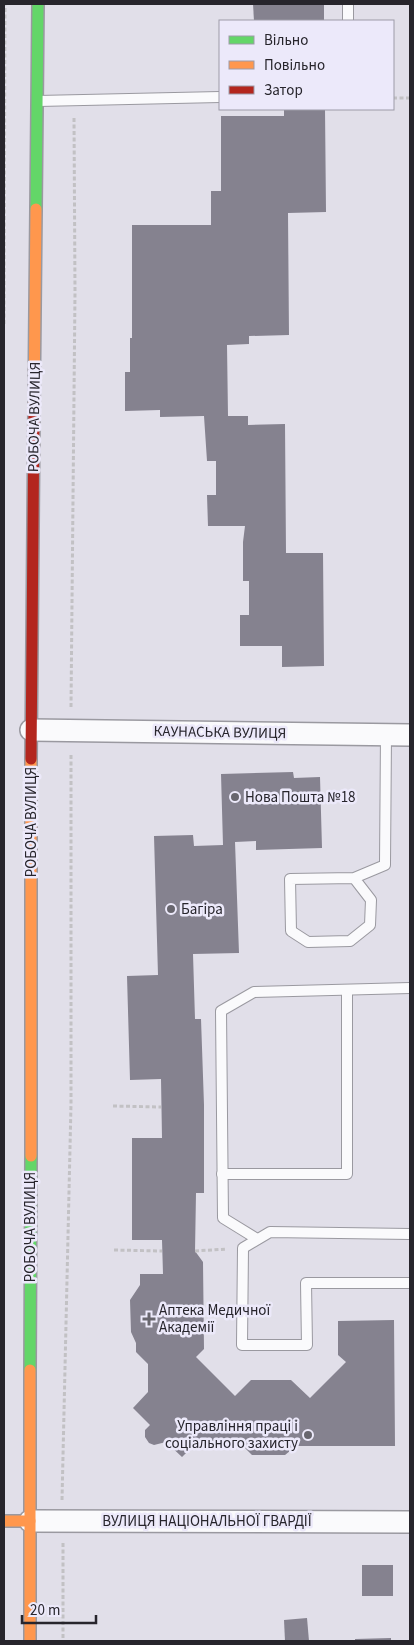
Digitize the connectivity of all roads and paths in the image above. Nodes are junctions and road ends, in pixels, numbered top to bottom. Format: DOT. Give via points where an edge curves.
graph roads {
  1 [pos="5,4"];
  2 [pos="38,4"];
  3 [pos="348,4"];
  4 [pos="348,20"];
  5 [pos="219,97"];
  6 [pos="394,98"];
  7 [pos="410,98"];
  8 [pos="74,100"];
  9 [pos="37,101"];
  10 [pos="4,324"];
  11 [pos="31,730"];
  12 [pos="71,731"];
  13 [pos="386,734"];
  14 [pos="410,735"];
  15 [pos="354,878"];
  16 [pos="410,988"];
  17 [pos="347,990"];
  18 [pos="113,1106"];
  19 [pos="161,1107"];
  20 [pos="222,1174"];
  21 [pos="410,1234"];
  22 [pos="257,1239"];
  23 [pos="243,1248"];
  24 [pos="114,1250"];
  25 [pos="162,1251"];
  26 [pos="195,1251"];
  27 [pos="410,1284"];
  28 [pos="4,1521"];
  29 [pos="30,1521"];
  30 [pos="62,1521"];
  31 [pos="410,1522"];
  32 [pos="30,1641"];
  33 [pos="63,1641"];
  1 -- 10 [label="path"];
  2 -- 9 [label="main road, РОБОЧА ВУЛИЦЯ"];
  3 -- 4 [label="lane"];
  5 -- 8 [label="lane"];
  6 -- 7 [label="path"];
  8 -- 9 [label="lane"];
  8 -- 12 [label="path"];
  9 -- 11 [label="main road, РОБОЧА ВУЛИЦЯ"];
  11 -- 12 [label="street, КАУНАСЬКА ВУЛИЦЯ"];
  11 -- 29 [label="main road, РОБОЧА ВУЛИЦЯ"];
  12 -- 13 [label="street, КАУНАСЬКА ВУЛИЦЯ"];
  12 -- 30 [label="path" via="71,1104"];
  13 -- 14 [label="street, КАУНАСЬКА ВУЛИЦЯ"];
  13 -- 15 [label="lane" via="385,865"];
  15 -- 15 [label="lane" via="290,880 291,930 308,942 350,941 370,925 371,900"];
  16 -- 17 [label="lane"];
  17 -- 20 [label="lane" via="254,992 221,1011"];
  17 -- 20 [label="lane" via="347,1174"];
  18 -- 19 [label="path"];
  20 -- 22 [label="lane" via="223,1218"];
  21 -- 22 [label="lane" via="270,1232"];
  22 -- 23 [label="lane"];
  23 -- 26 [label="path"];
  23 -- 27 [label="lane" via="242,1345 307,1344 306,1283"];
  24 -- 25 [label="path"];
  28 -- 29 [label="main road, ВУЛИЦЯ НАЦІОНАЛЬНОЇ ГВАРДІЇ"];
  29 -- 30 [label="street, ВУЛИЦЯ НАЦІОНАЛЬНОЇ ГВАРДІЇ"];
  29 -- 32 [label="main road, РОБОЧА ВУЛИЦЯ"];
  30 -- 31 [label="street, ВУЛИЦЯ НАЦІОНАЛЬНОЇ ГВАРДІЇ"];
  30 -- 33 [label="path"];
}
